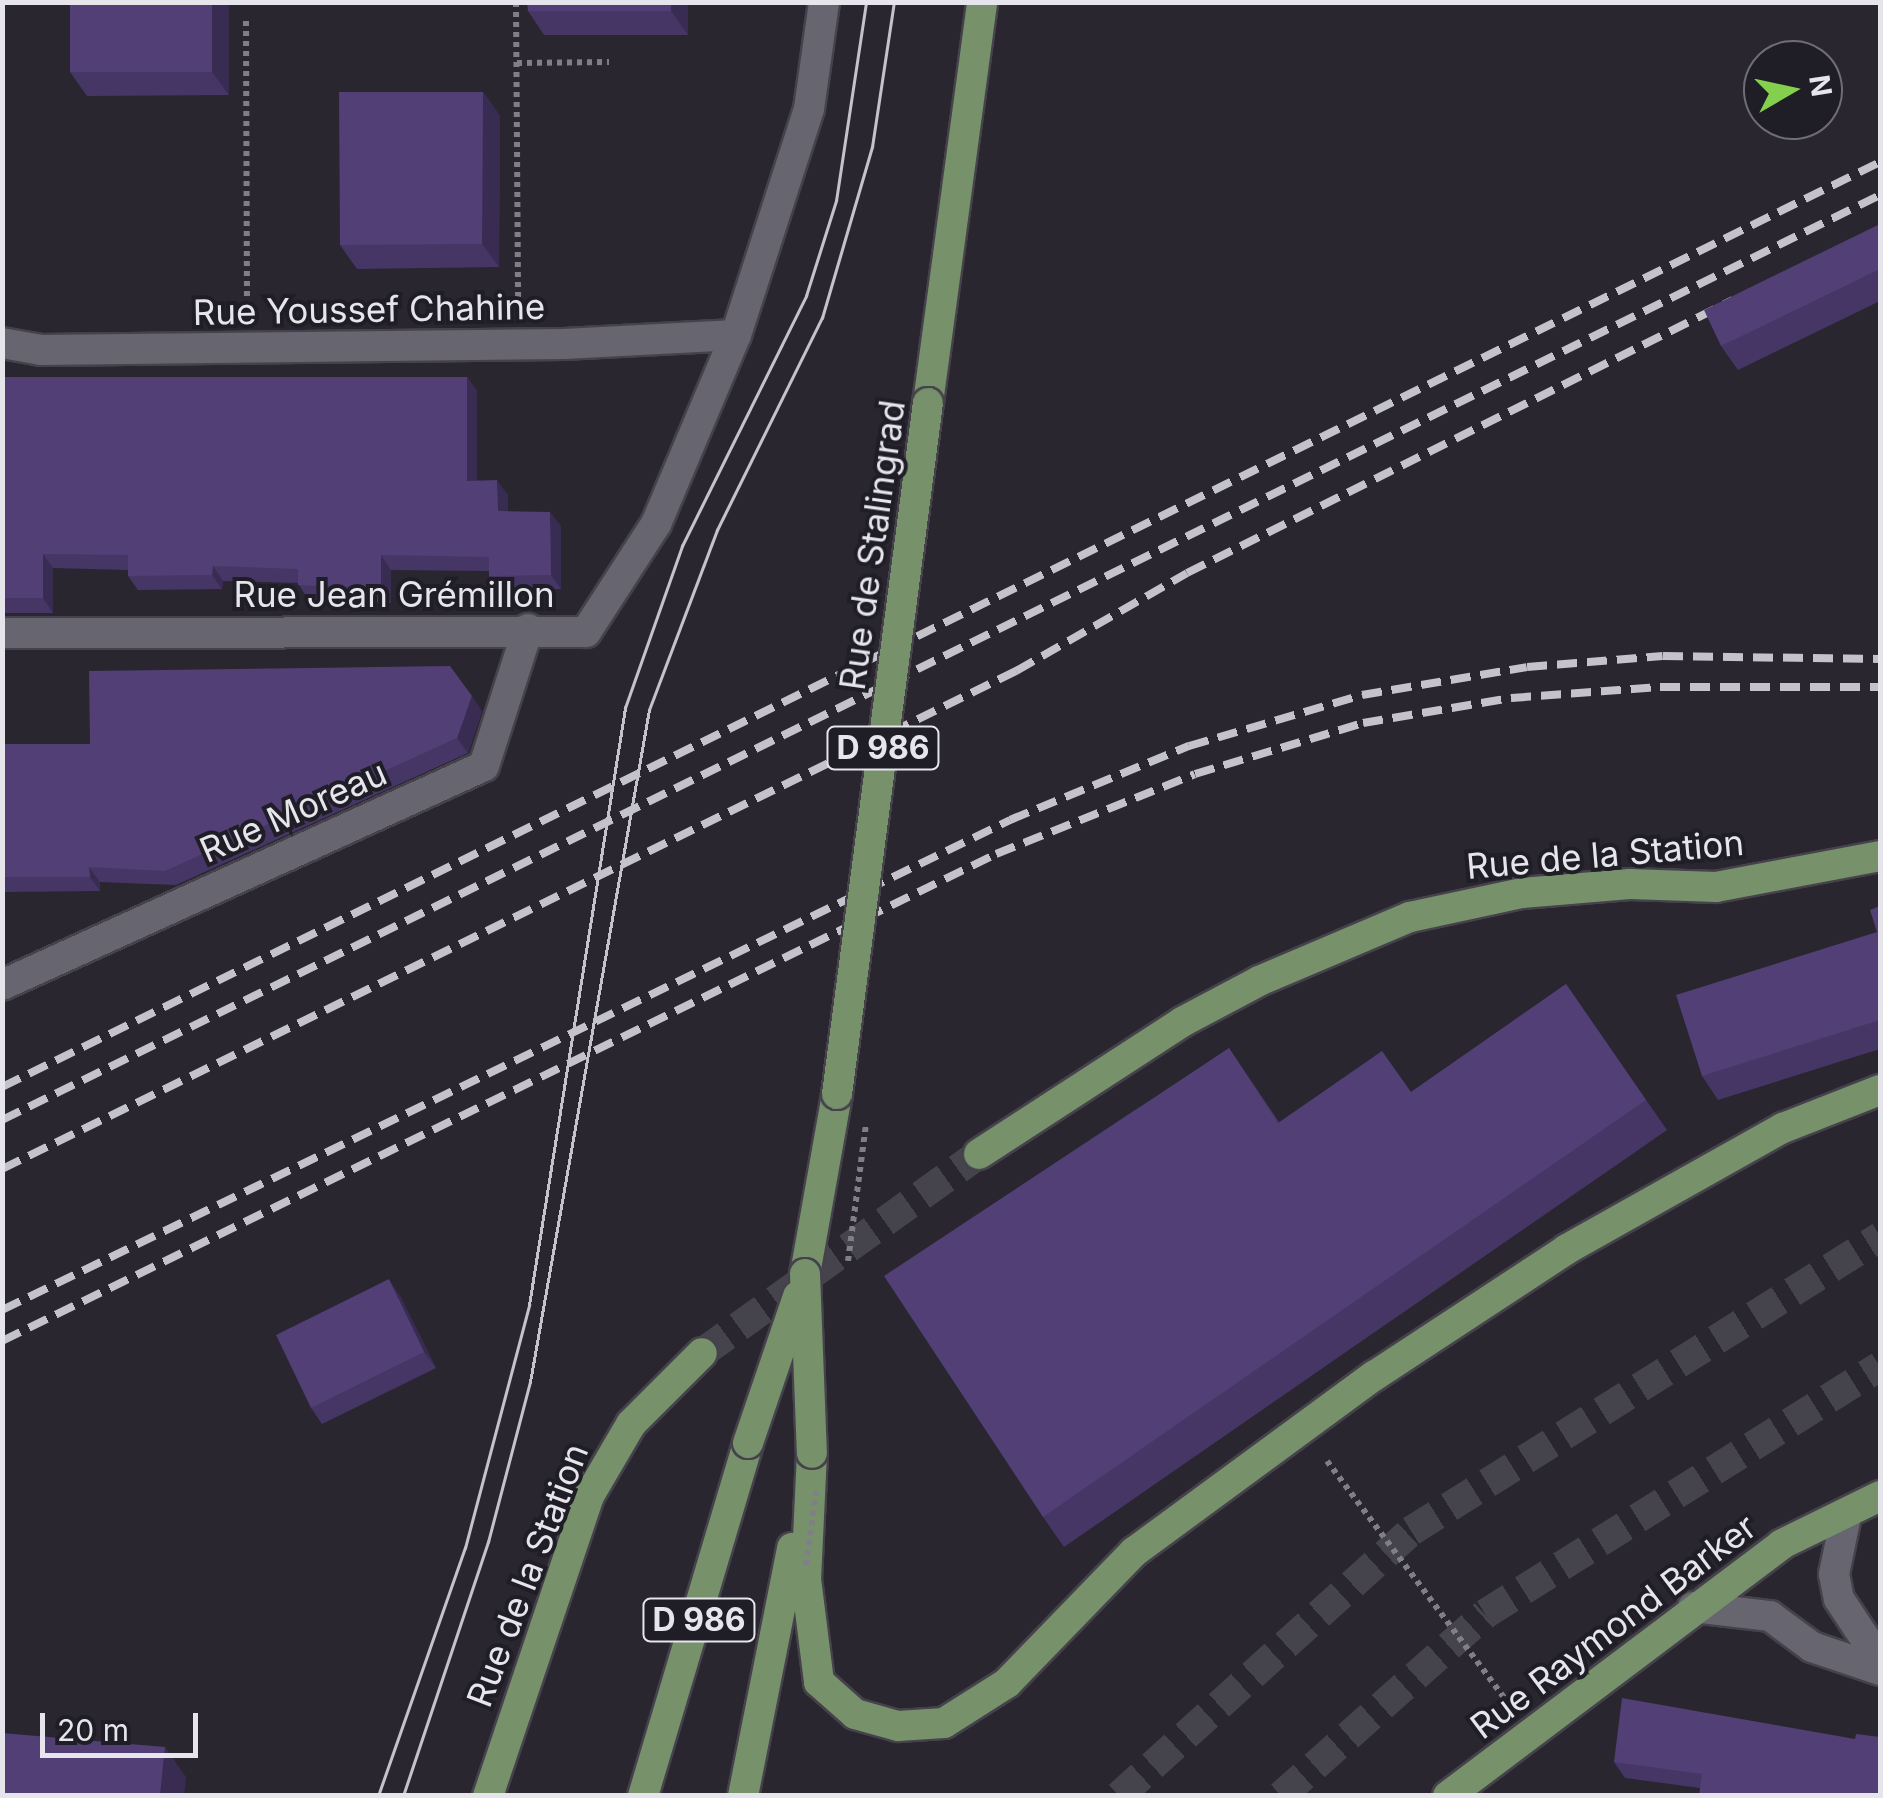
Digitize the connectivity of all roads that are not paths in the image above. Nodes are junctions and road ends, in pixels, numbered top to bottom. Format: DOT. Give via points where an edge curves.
graph roads {
  1 [pos="824,2"];
  2 [pos="982,2"];
  3 [pos="736,335"];
  4 [pos="2,343"];
  5 [pos="528,629"];
  6 [pos="2,633"];
  7 [pos="1880,856"];
  8 [pos="2,985"];
  9 [pos="1880,1090"];
  10 [pos="979,1154"];
  11 [pos="806,1274"];
  12 [pos="702,1353"];
  13 [pos="812,1453"];
  14 [pos="1880,1496"];
  15 [pos="1846,1516"];
  16 [pos="1692,1607"];
  17 [pos="1880,1661"];
  18 [pos="1880,1670"];
  19 [pos="488,1796"];
  20 [pos="642,1796"];
  21 [pos="743,1796"];
  22 [pos="1448,1796"];
  1 -- 3 [label="street, Rue Jean Grémillon" via="809,109"];
  2 -- 11 [label="main road, Rue de Stalingrad / D 986, bridge" via="838,1094"];
  3 -- 4 [label="street, Rue Youssef Chahine" via="518,345 41,350"];
  3 -- 5 [label="street, Rue Jean Grémillon" via="656,524 586,632"];
  5 -- 6 [label="street, Rue Jean Grémillon"];
  5 -- 8 [label="street, Rue Moreau" via="484,766"];
  7 -- 10 [label="main road, Rue de la Station" via="1716,887 1630,884 1522,892 1410,917 1258,980"];
  9 -- 13 [label="main road" via="1783,1128 1584,1239 1374,1376 1134,1552 1007,1683 944,1723 898,1726 854,1714 819,1682 806,1579"];
  11 -- 13 [label="main road, Rue de Stalingrad, bridge"];
  11 -- 20 [label="main road, Rue de Stalingrad / D 986, bridge"];
  12 -- 19 [label="main road, Rue de la Station" via="630,1424 597,1481"];
  13 -- 21 [label="main road, Rue de Stalingrad"];
  14 -- 15 [label="main road, Rue Raymond Barker"];
  15 -- 16 [label="main road, Rue Raymond Barker" via="1782,1544"];
  15 -- 17 [label="street" via="1834,1574 1839,1599"];
  16 -- 18 [label="street" via="1770,1616 1812,1646"];
  16 -- 22 [label="main road, Rue Raymond Barker"];
}
